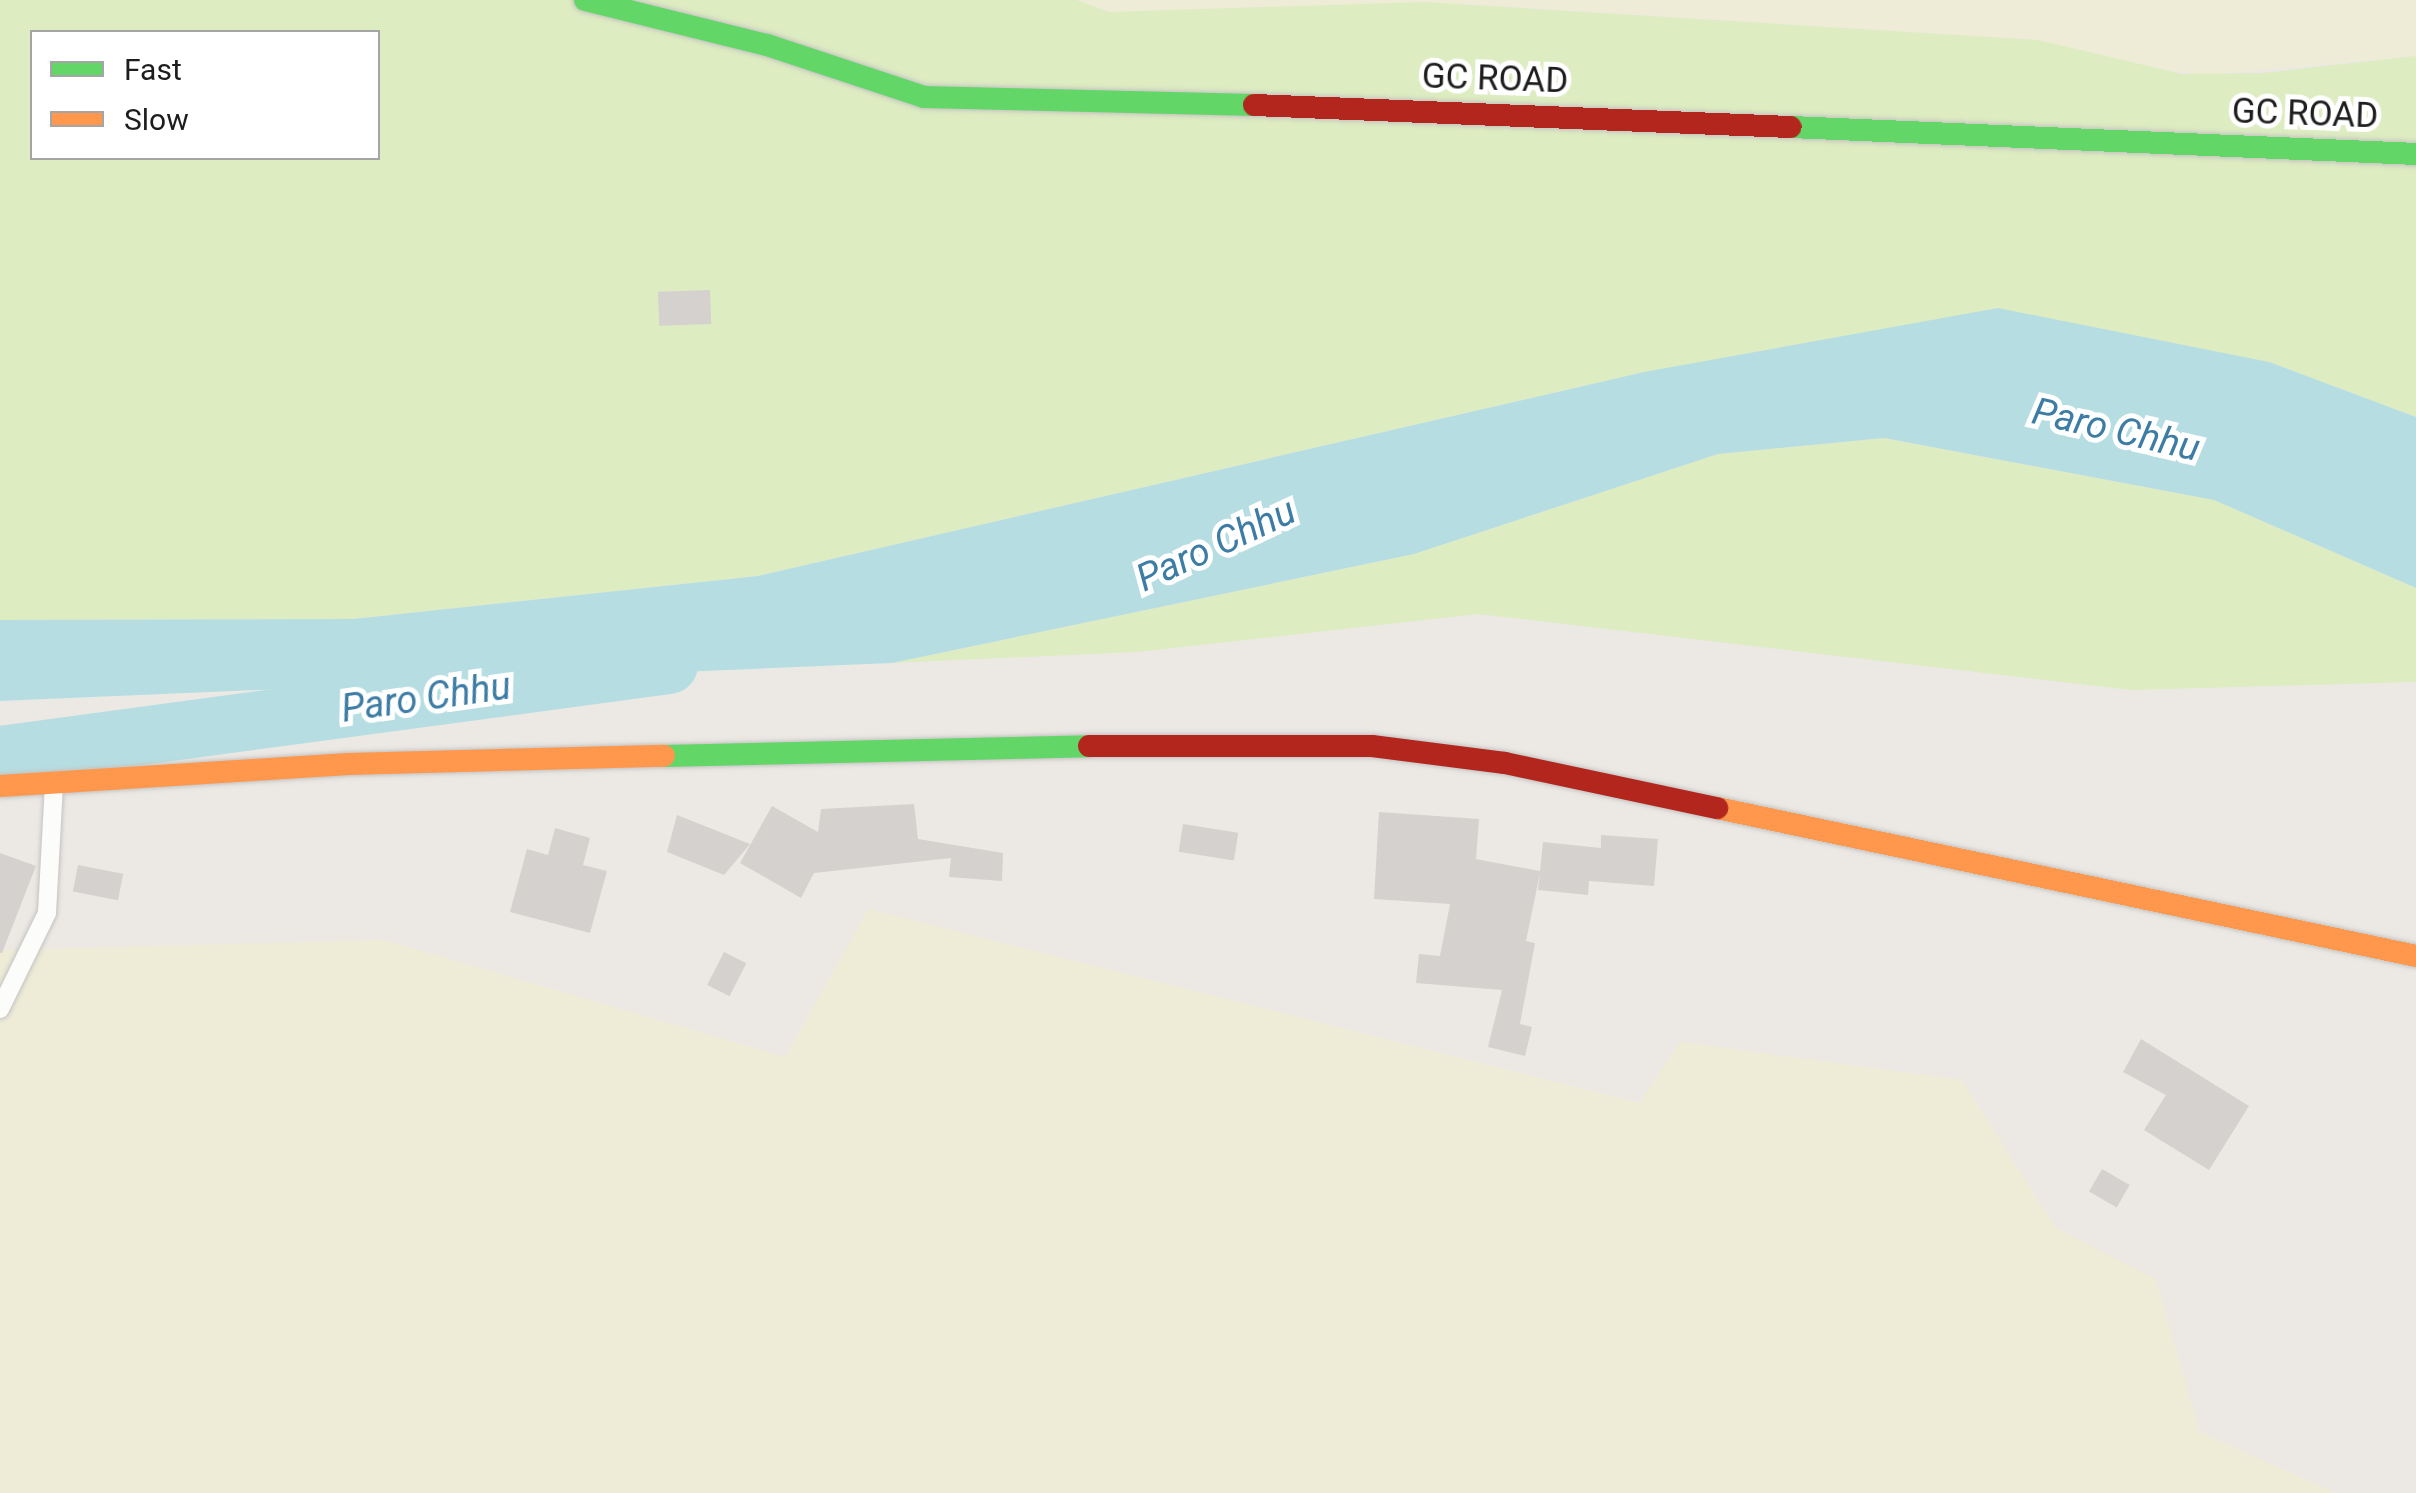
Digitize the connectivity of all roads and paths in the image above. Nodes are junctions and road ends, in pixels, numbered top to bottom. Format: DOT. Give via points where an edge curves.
graph roads {
  1 [pos="585,0"];
  2 [pos="2416,154"];
  3 [pos="54,784"];
  4 [pos="0,786"];
  5 [pos="2416,956"];
  6 [pos="0,1010"];
  1 -- 2 [label="street, GC ROAD" via="767,46 924,97 1163,100"];
  3 -- 4 [label="street"];
  3 -- 5 [label="street" via="348,764 1235,742 1372,746 1562,774"];
  3 -- 6 [label="lane" via="46,912"];
}
